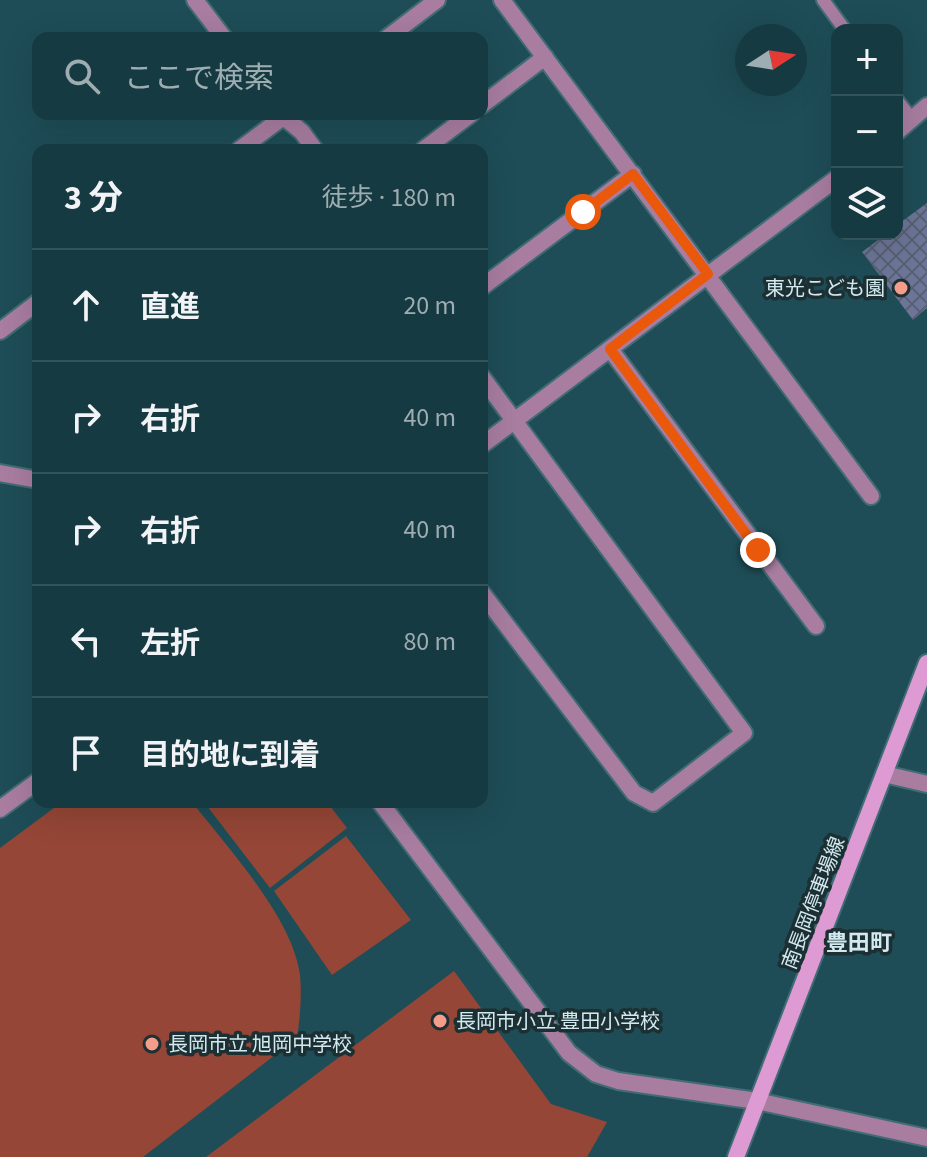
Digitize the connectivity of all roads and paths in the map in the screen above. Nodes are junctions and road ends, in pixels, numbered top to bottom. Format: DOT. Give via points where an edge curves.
graph roads {
  1 [pos="195,0"];
  2 [pos="437,0"];
  3 [pos="502,0"];
  4 [pos="823,0"];
  5 [pos="841,24"];
  6 [pos="219,32"];
  7 [pos="395,32"];
  8 [pos="545,57"];
  9 [pos="488,100"];
  10 [pos="927,106"];
  11 [pos="903,108"];
  12 [pos="912,119"];
  13 [pos="277,120"];
  14 [pos="289,120"];
  15 [pos="463,120"];
  16 [pos="903,127"];
  17 [pos="247,144"];
  18 [pos="311,144"];
  19 [pos="431,144"];
  20 [pos="633,174"];
  21 [pos="831,182"];
  22 [pos="708,274"];
  23 [pos="488,283"];
  24 [pos="32,307"];
  25 [pos="0,331"];
  26 [pos="610,349"];
  27 [pos="488,385"];
  28 [pos="515,421"];
  29 [pos="488,441"];
  30 [pos="0,473"];
  31 [pos="32,479"];
  32 [pos="871,496"];
  33 [pos="488,601"];
  34 [pos="816,626"];
  35 [pos="927,663"];
  36 [pos="884,774"];
  37 [pos="927,784"];
  38 [pos="32,785"];
  39 [pos="385,808"];
  40 [pos="0,809"];
  41 [pos="757,1101"];
  42 [pos="927,1138"];
  43 [pos="736,1157"];
  1 -- 6 [label="street"];
  2 -- 7 [label="street"];
  3 -- 8 [label="street"];
  4 -- 5 [label="lane"];
  8 -- 9 [label="street"];
  8 -- 20 [label="street"];
  10 -- 12 [label="street"];
  11 -- 12 [label="lane"];
  12 -- 16 [label="street"];
  13 -- 17 [label="street"];
  14 -- 18 [label="street"];
  15 -- 19 [label="street"];
  20 -- 22 [label="street"];
  20 -- 23 [label="street"];
  21 -- 22 [label="street"];
  22 -- 26 [label="street"];
  22 -- 32 [label="street"];
  24 -- 25 [label="street"];
  26 -- 28 [label="street"];
  26 -- 34 [label="street"];
  27 -- 28 [label="street"];
  28 -- 29 [label="street"];
  28 -- 33 [label="street" via="744,733 653,803 643,798"];
  30 -- 31 [label="street"];
  35 -- 36 [label="main road, 南長岡停車場線"];
  36 -- 37 [label="street"];
  36 -- 41 [label="main road, 南長岡停車場線"];
  38 -- 40 [label="street"];
  39 -- 41 [label="street" via="578,1062 618,1081"];
  41 -- 42 [label="street"];
  41 -- 43 [label="main road, 南長岡停車場線"];
}
